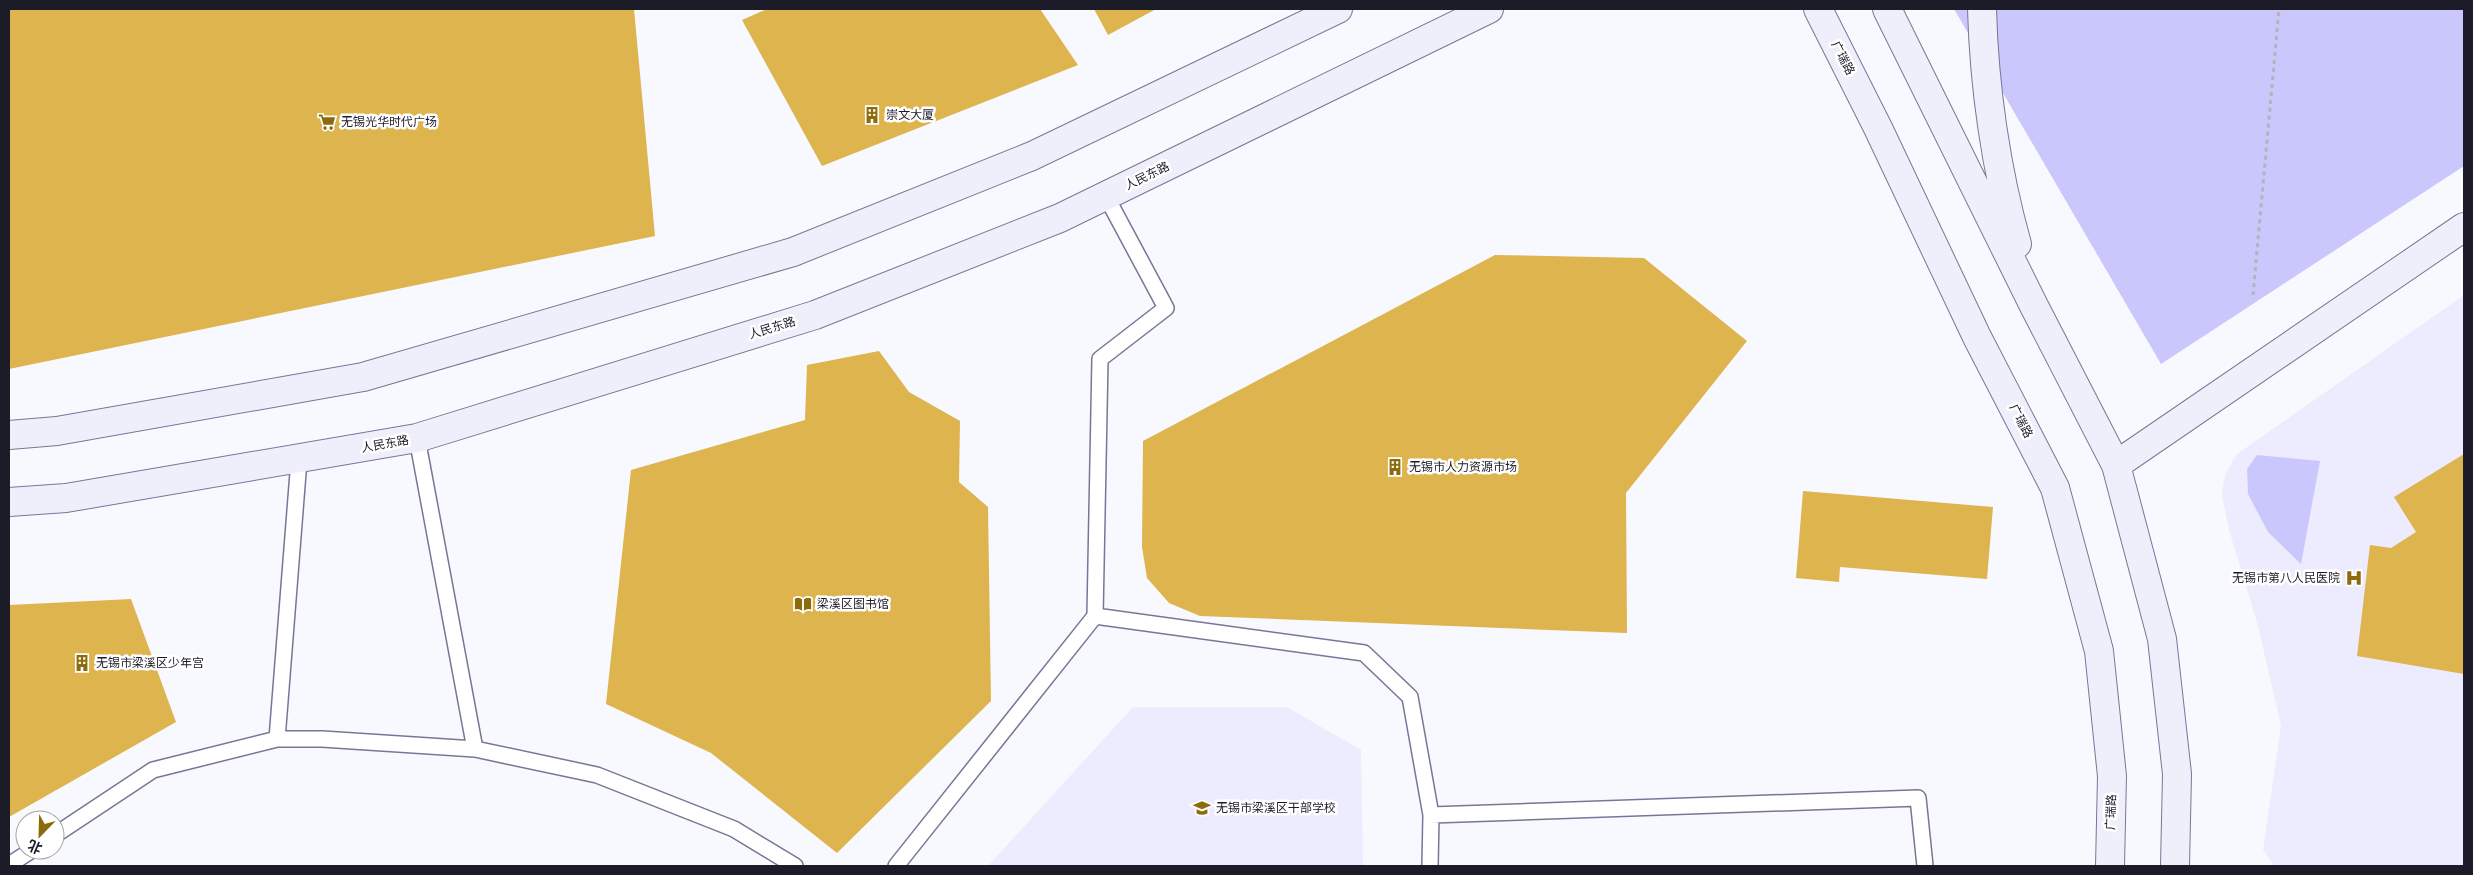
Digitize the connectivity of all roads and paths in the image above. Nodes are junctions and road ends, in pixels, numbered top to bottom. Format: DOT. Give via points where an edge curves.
graph roads {
  1 [pos="1338,9"];
  2 [pos="1489,9"];
  3 [pos="1818,9"];
  4 [pos="1886,9"];
  5 [pos="1982,9"];
  6 [pos="2280,9"];
  7 [pos="1106,196"];
  8 [pos="2464,227"];
  9 [pos="2253,294"];
  10 [pos="2034,306"];
  11 [pos="9,435"];
  12 [pos="417,438"];
  13 [pos="299,460"];
  14 [pos="2116,464"];
  15 [pos="9,502"];
  16 [pos="1095,616"];
  17 [pos="277,739"];
  18 [pos="475,749"];
  19 [pos="1431,815"];
  20 [pos="65,828"];
  21 [pos="795,866"];
  22 [pos="896,866"];
  23 [pos="1430,866"];
  24 [pos="1925,866"];
  25 [pos="2110,866"];
  26 [pos="2175,866"];
  1 -- 11 [label="main road" via="1032,156 793,252 363,377 58,431"];
  2 -- 7 [label="main road, 人民东路"];
  3 -- 25 [label="main road, 广瑞路" via="1977,337 2055,488 2099,651 2112,776"];
  4 -- 10 [label="main road"];
  5 -- 10 [label="main road" via="1982,47 2007,211"];
  6 -- 9 [label="path"];
  7 -- 12 [label="main road, 人民东路" via="1060,218 816,315"];
  7 -- 16 [label="lane" via="1166,308 1100,359"];
  8 -- 14 [label="main road"];
  10 -- 14 [label="main road"];
  12 -- 13 [label="main road, 人民东路"];
  12 -- 18 [label="lane"];
  13 -- 15 [label="main road, 人民东路" via="66,498"];
  13 -- 17 [label="lane"];
  14 -- 26 [label="main road" via="2162,639 2177,774"];
  16 -- 19 [label="lane" via="1364,654 1410,697"];
  16 -- 22 [label="lane"];
  17 -- 18 [label="lane"];
  17 -- 20 [label="lane" via="153,770"];
  18 -- 21 [label="lane" via="597,775 734,829"];
  19 -- 23 [label="lane"];
  19 -- 24 [label="lane" via="1918,798"];
}
